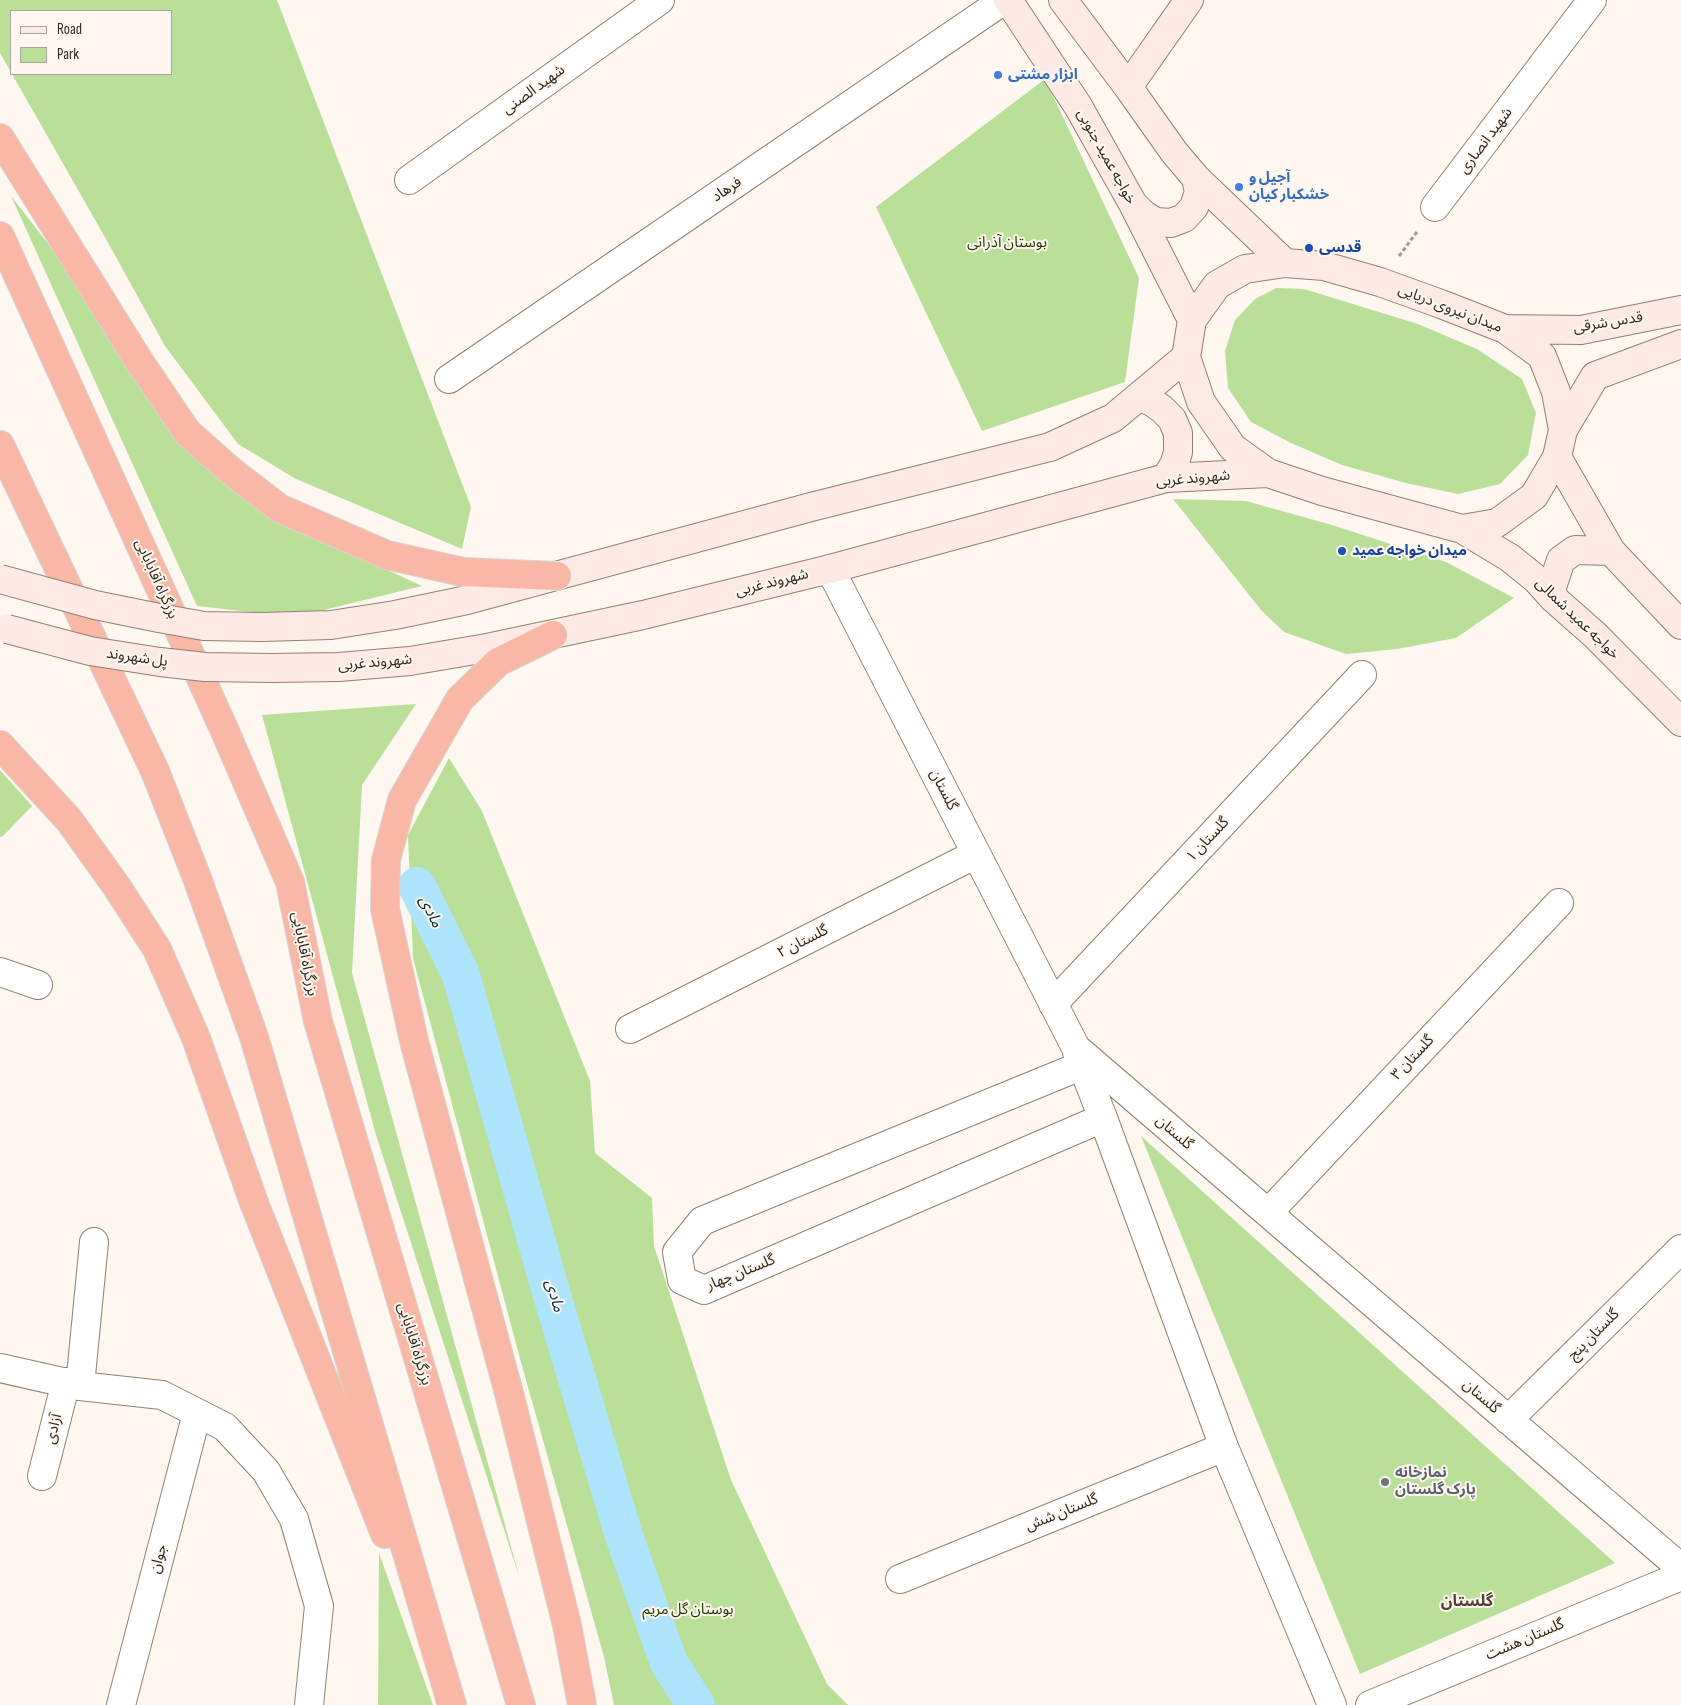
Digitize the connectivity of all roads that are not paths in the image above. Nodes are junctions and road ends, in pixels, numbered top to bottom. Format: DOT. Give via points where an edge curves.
graph roads {
  1 [pos="660,0"];
  2 [pos="1006,0"];
  3 [pos="1063,0"];
  4 [pos="1189,0"];
  5 [pos="1592,0"];
  6 [pos="1128,87"];
  7 [pos="0,138"];
  8 [pos="1196,178"];
  9 [pos="409,180"];
  10 [pos="1133,204"];
  11 [pos="1435,207"];
  12 [pos="0,236"];
  13 [pos="1285,263"];
  14 [pos="1681,310"];
  15 [pos="1192,320"];
  16 [pos="1505,329"];
  17 [pos="1681,344"];
  18 [pos="1186,357"];
  19 [pos="449,379"];
  20 [pos="1140,397"];
  21 [pos="1563,430"];
  22 [pos="0,444"];
  23 [pos="1557,457"];
  24 [pos="1268,474"];
  25 [pos="1166,478"];
  26 [pos="1462,529"];
  27 [pos="1611,551"];
  28 [pos="830,568"];
  29 [pos="557,576"];
  30 [pos="0,579"];
  31 [pos="1553,598"];
  32 [pos="1681,625"];
  33 [pos="4,628"];
  34 [pos="553,634"];
  35 [pos="270,668"];
  36 [pos="1362,675"];
  37 [pos="1681,722"];
  38 [pos="0,745"];
  39 [pos="976,854"];
  40 [pos="1559,902"];
  41 [pos="0,972"];
  42 [pos="38,985"];
  43 [pos="1053,1004"];
  44 [pos="630,1029"];
  45 [pos="1079,1057"];
  46 [pos="1103,1118"];
  47 [pos="1268,1213"];
  48 [pos="94,1242"];
  49 [pos="1681,1249"];
  50 [pos="0,1368"];
  51 [pos="73,1384"];
  52 [pos="197,1413"];
  53 [pos="1508,1420"];
  54 [pos="1224,1447"];
  55 [pos="42,1476"];
  56 [pos="1681,1568"];
  57 [pos="1681,1576"];
  58 [pos="900,1578"];
  59 [pos="121,1705"];
  60 [pos="309,1705"];
  61 [pos="452,1705"];
  62 [pos="521,1705"];
  63 [pos="582,1705"];
  64 [pos="1332,1705"];
  65 [pos="1370,1705"];
  1 -- 9 [label="street, شهید الصنی"];
  2 -- 10 [label="main road, خواجه عمید جنوبی" via="1078,106"];
  2 -- 19 [label="street, فرهاد"];
  3 -- 6 [label="main road"];
  4 -- 6 [label="main road"];
  5 -- 11 [label="street, شهید انصاری"];
  6 -- 8 [label="main road"];
  7 -- 29 [label="highway" via="187,432 231,471 279,508 387,555 463,572"];
  8 -- 10 [label="main road" via="1199,192 1194,207 1184,218 1171,223 1156,222"];
  8 -- 13 [label="main road"];
  10 -- 15 [label="main road, خواجه عمید جنوبی"];
  12 -- 62 [label="highway, بزرگراه آقابابایی" via="290,882 318,1021"];
  13 -- 15 [label="main road, میدان نیروی دریایی" via="1245,269 1217,285"];
  13 -- 16 [label="main road, میدان نیروی دریایی" via="1324,266 1380,282"];
  14 -- 16 [label="main road, قدس شرقی" via="1581,330"];
  15 -- 18 [label="main road, میدان نیروی دریایی"];
  16 -- 21 [label="main road, میدان نیروی دریایی" via="1542,356 1556,392"];
  17 -- 21 [label="main road" via="1595,376"];
  18 -- 20 [label="main road"];
  18 -- 24 [label="main road, میدان نیروی دریایی" via="1201,402 1233,448"];
  20 -- 25 [label="main road" via="1162,409 1172,419 1178,433 1178,452"];
  20 -- 29 [label="main road" via="1114,418 1050,447"];
  21 -- 23 [label="main road, میدان نیروی دریایی"];
  22 -- 61 [label="highway" via="155,771 197,878 257,1047"];
  23 -- 26 [label="main road, میدان نیروی دریایی" via="1534,496 1497,523"];
  23 -- 27 [label="main road"];
  24 -- 25 [label="main road, شهروند غربی"];
  24 -- 26 [label="main road, میدان نیروی دریایی"];
  25 -- 28 [label="main road, شهروند غربی"];
  26 -- 31 [label="main road, خواجه عمید شمالی" via="1510,558"];
  27 -- 31 [label="main road" via="1575,550 1561,560 1552,587"];
  27 -- 32 [label="main road"];
  28 -- 34 [label="main road, شهروند غربی" via="643,616"];
  28 -- 39 [label="street, گلستان"];
  29 -- 30 [label="main road, bridge" via="395,615 332,625 262,627 204,626 159,618 95,605"];
  31 -- 37 [label="main road, خواجه عمید شمالی" via="1595,635"];
  33 -- 35 [label="main road, پل شهروند, bridge" via="90,651 151,661 205,667"];
  34 -- 35 [label="main road, شهروند غربی" via="410,661"];
  34 -- 63 [label="highway" via="498,662 460,699 402,800 386,860 385,909 414,1041 515,1416 567,1625"];
  36 -- 43 [label="street, گلستان ۱"];
  38 -- 61 [label="highway" via="69,820 118,887 156,949 196,1038 253,1200"];
  39 -- 43 [label="street, گلستان"];
  39 -- 44 [label="street, گلستان ۲"];
  40 -- 47 [label="street, گلستان ۳"];
  41 -- 42 [label="street"];
  43 -- 45 [label="street, گلستان"];
  45 -- 46 [label="street"];
  45 -- 46 [label="street, گلستان چهار" via="702,1221 677,1252 682,1280 704,1290"];
  45 -- 47 [label="street, گلستان"];
  46 -- 54 [label="street"];
  47 -- 53 [label="street, گلستان"];
  48 -- 51 [label="street, آزادی"];
  49 -- 53 [label="street, گلستان پنج"];
  50 -- 51 [label="street"];
  51 -- 52 [label="street" via="162,1395"];
  51 -- 55 [label="street, آزادی"];
  52 -- 59 [label="street, جوان"];
  52 -- 60 [label="street" via="226,1427 266,1471 294,1519 319,1606"];
  53 -- 56 [label="street, گلستان"];
  54 -- 58 [label="street, گلستان شش"];
  54 -- 64 [label="street"];
  57 -- 65 [label="street, گلستان هشت"];
}
